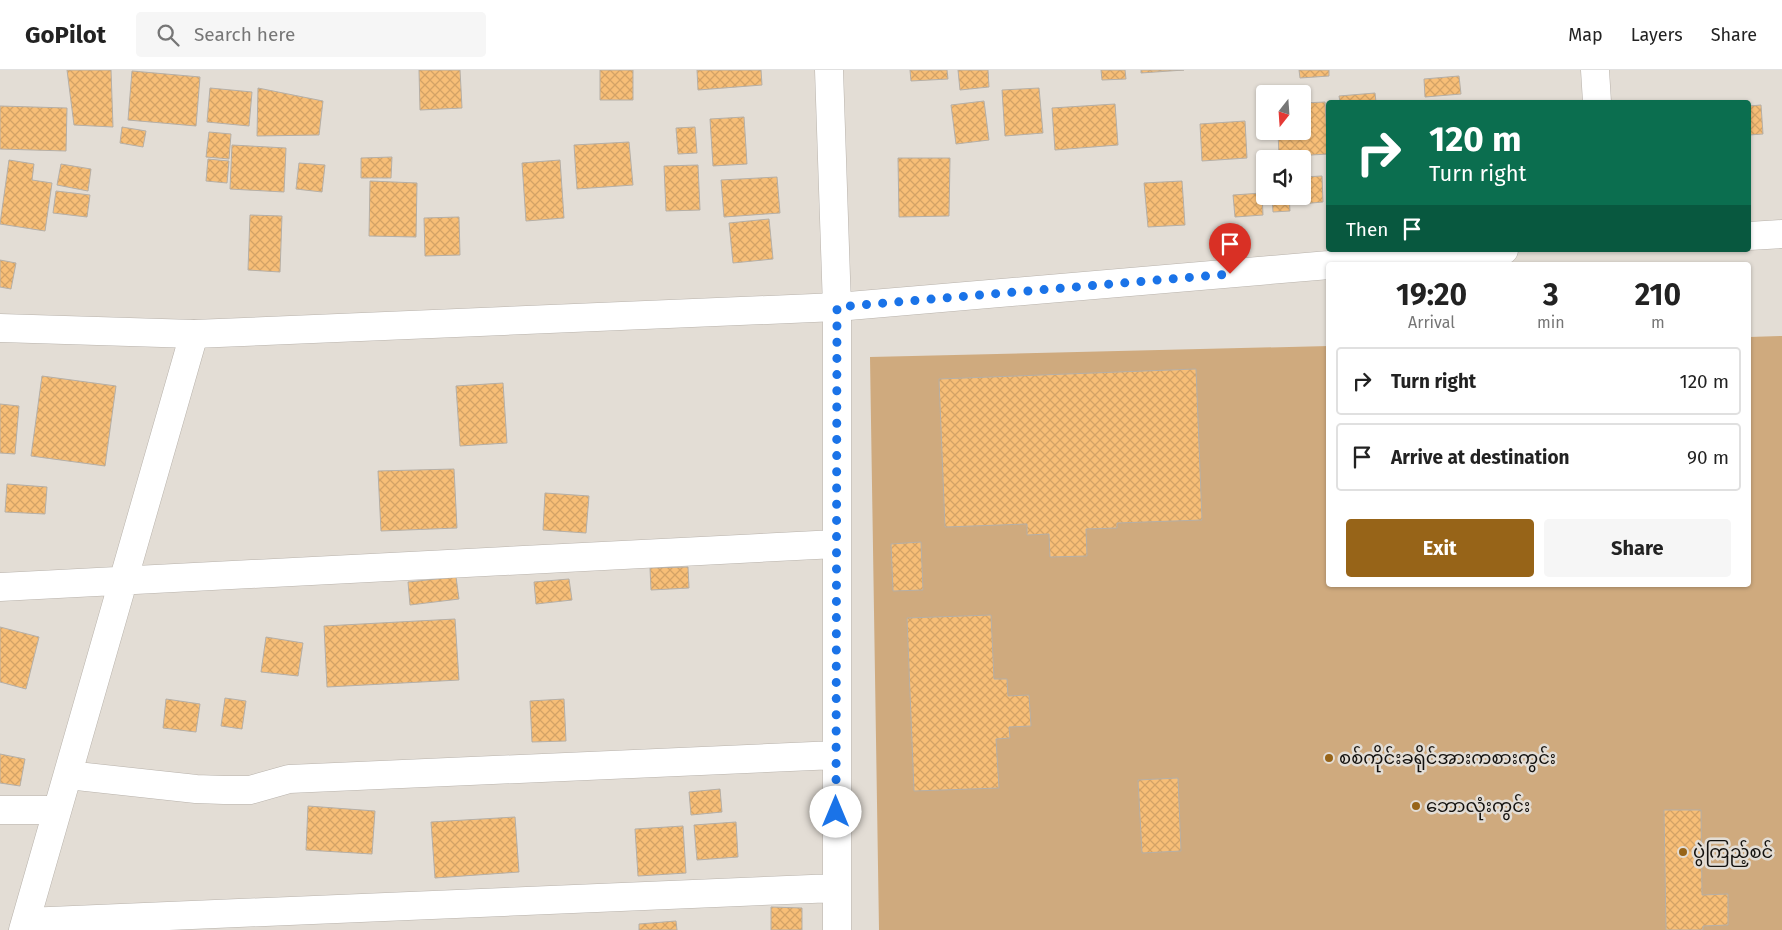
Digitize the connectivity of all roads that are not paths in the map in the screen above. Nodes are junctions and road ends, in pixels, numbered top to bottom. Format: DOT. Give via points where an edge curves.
graph roads {
  1 [pos="828,70"];
  2 [pos="1594,70"];
  3 [pos="1597,100"];
  4 [pos="1782,234"];
  5 [pos="1751,236"];
  6 [pos="1481,252"];
  7 [pos="1364,262"];
  8 [pos="1326,265"];
  9 [pos="837,307"];
  10 [pos="0,328"];
  11 [pos="194,334"];
  12 [pos="836,544"];
  13 [pos="124,581"];
  14 [pos="0,588"];
  15 [pos="836,755"];
  16 [pos="68,775"];
  17 [pos="0,810"];
  18 [pos="57,810"];
  19 [pos="836,888"];
  20 [pos="24,926"];
  21 [pos="837,930"];
  1 -- 9 [label="street"];
  2 -- 3 [label="street"];
  4 -- 5 [label="street"];
  6 -- 7 [label="street"];
  8 -- 9 [label="street"];
  9 -- 11 [label="street"];
  9 -- 12 [label="street"];
  10 -- 11 [label="street"];
  11 -- 13 [label="street"];
  12 -- 13 [label="street"];
  12 -- 15 [label="street"];
  13 -- 14 [label="street"];
  13 -- 16 [label="street"];
  15 -- 16 [label="street" via="289,779 250,790 196,789"];
  15 -- 19 [label="street"];
  16 -- 18 [label="street"];
  17 -- 18 [label="street"];
  18 -- 20 [label="street"];
  19 -- 20 [label="street"];
  19 -- 21 [label="street"];
}
